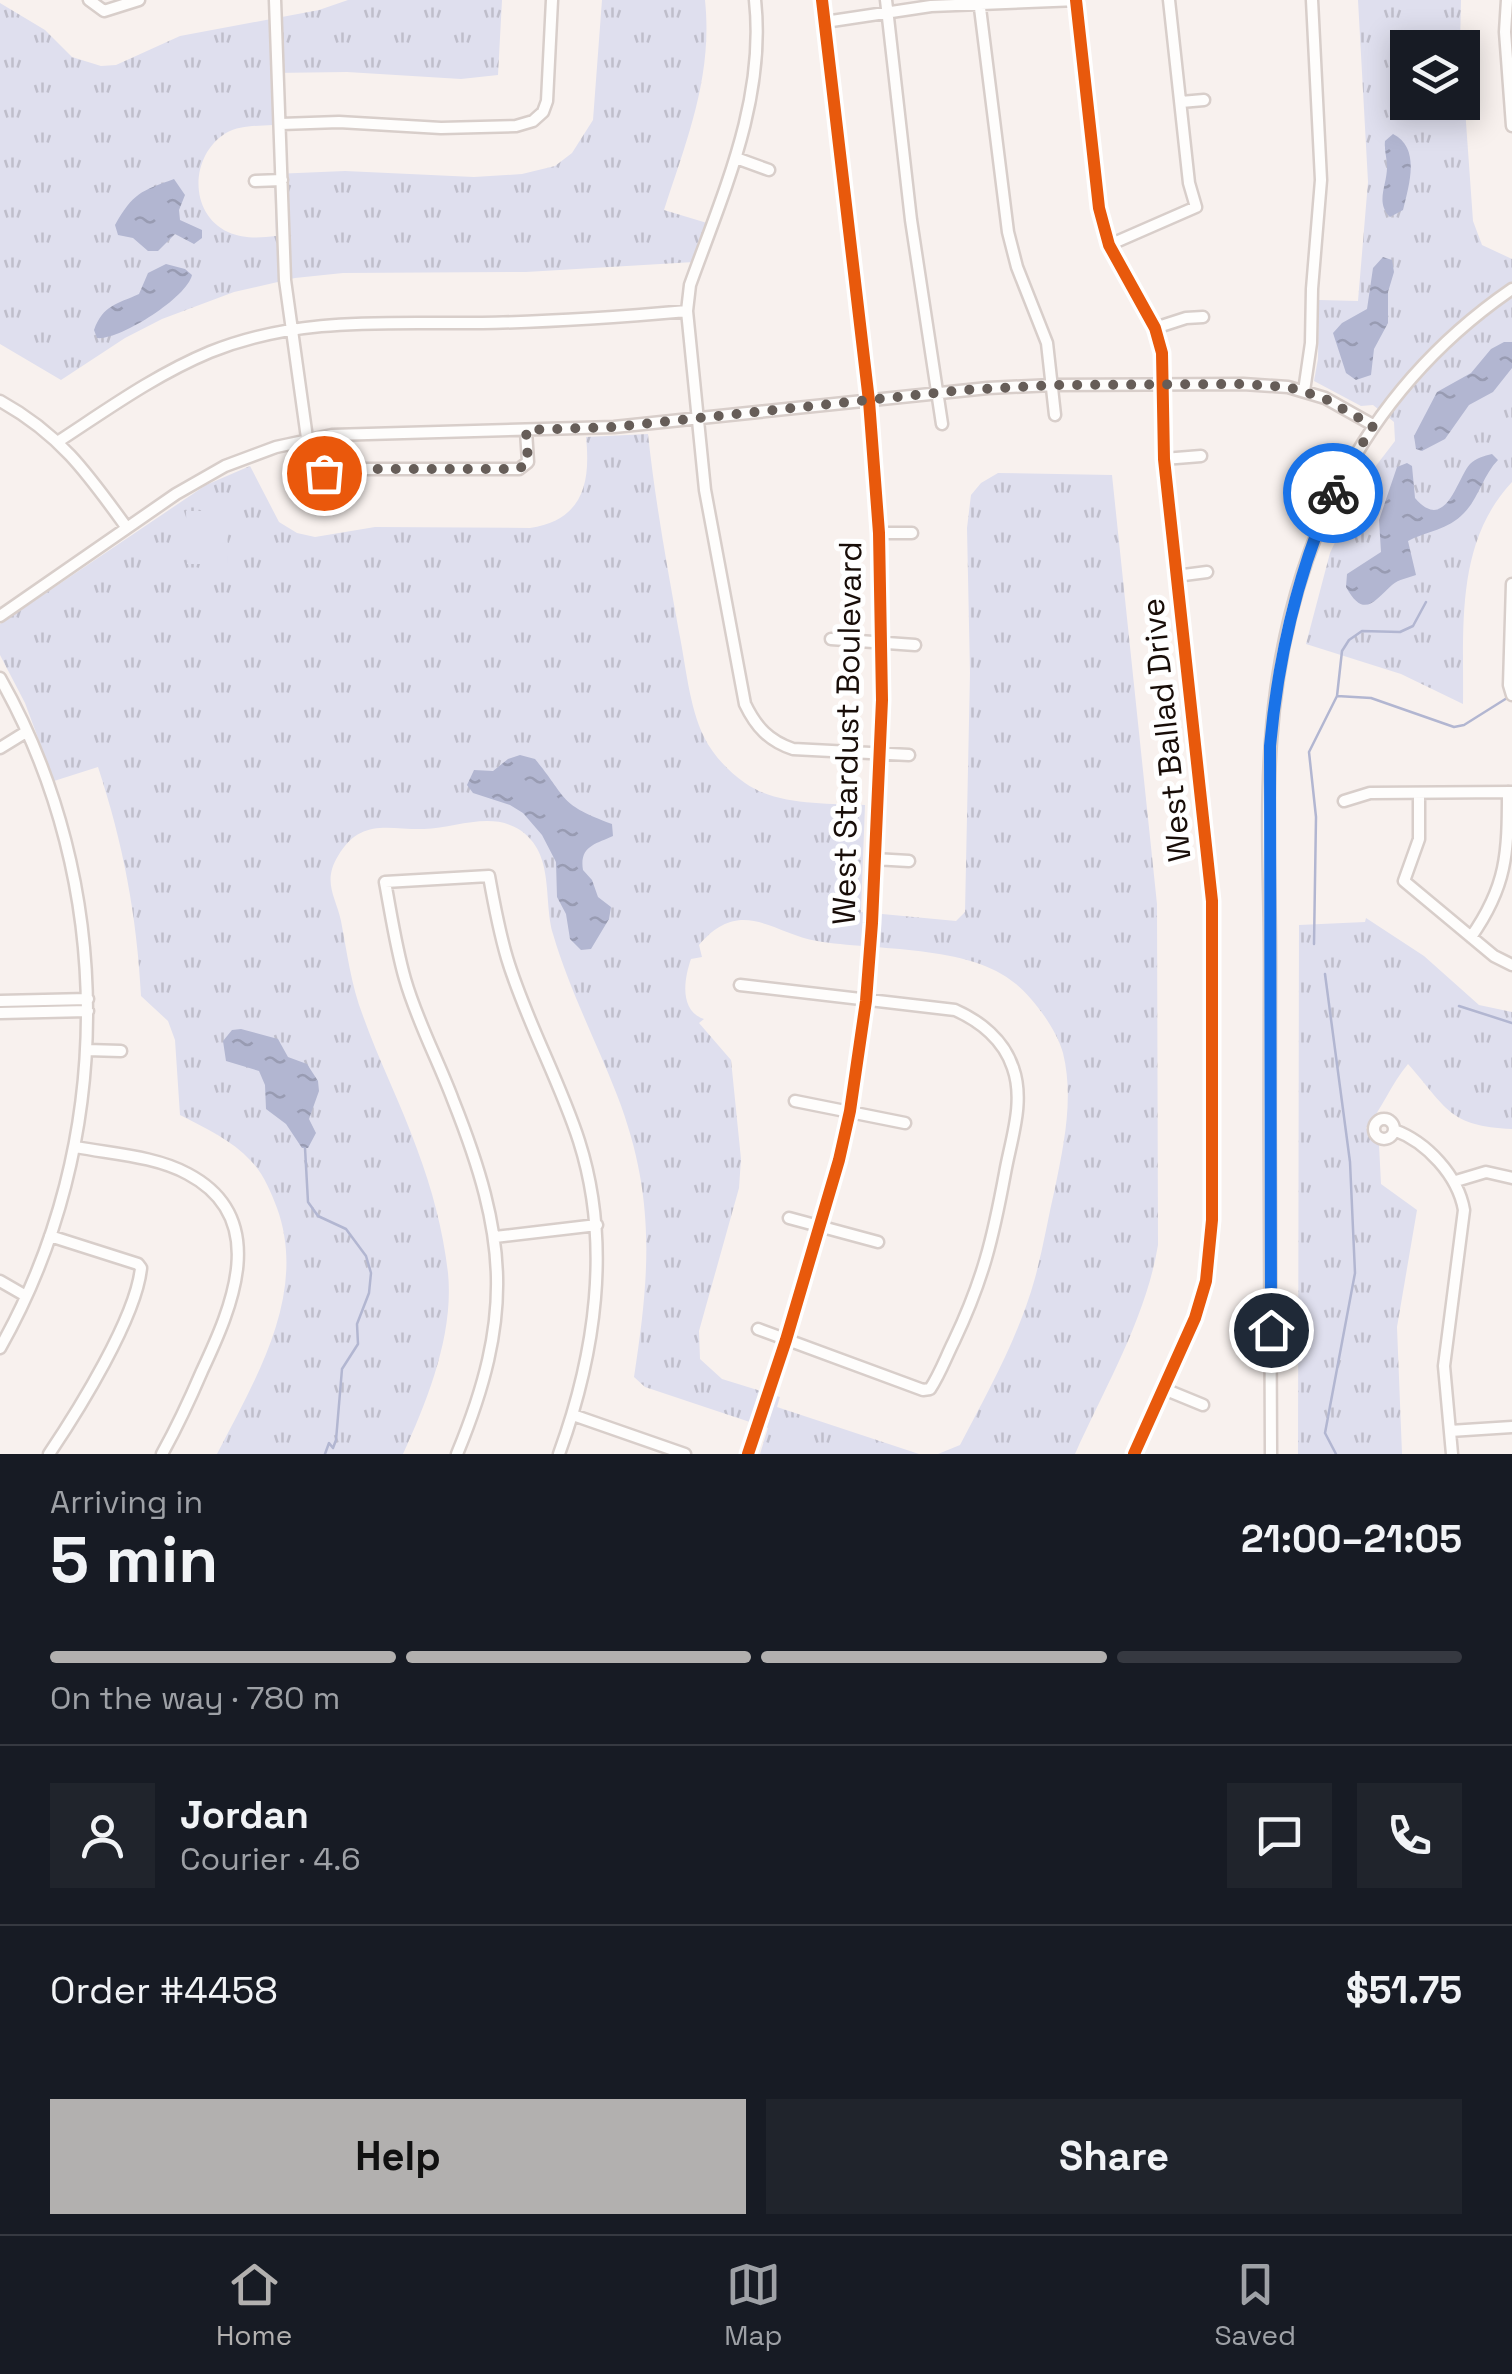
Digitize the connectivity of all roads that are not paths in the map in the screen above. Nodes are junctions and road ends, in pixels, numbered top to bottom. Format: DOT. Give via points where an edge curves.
graph roads {
  1 [pos="89,0"];
  2 [pos="139,0"];
  3 [pos="275,0"];
  4 [pos="552,0"];
  5 [pos="755,0"];
  6 [pos="822,0"];
  7 [pos="1077,0"];
  8 [pos="1170,0"];
  9 [pos="1312,0"];
  10 [pos="1507,0"];
  11 [pos="980,2"];
  12 [pos="887,6"];
  13 [pos="825,22"];
  14 [pos="1204,100"];
  15 [pos="1181,102"];
  16 [pos="281,124"];
  17 [pos="1512,126"];
  18 [pos="736,158"];
  19 [pos="769,170"];
  20 [pos="282,180"];
  21 [pos="255,181"];
  22 [pos="1110,245"];
  23 [pos="1512,288"];
  24 [pos="687,311"];
  25 [pos="1203,317"];
  26 [pos="1155,328"];
  27 [pos="291,331"];
  28 [pos="1054,385"];
  29 [pos="1162,385"];
  30 [pos="1304,391"];
  31 [pos="939,393"];
  32 [pos="869,401"];
  33 [pos="1,405"];
  34 [pos="1055,415"];
  35 [pos="696,420"];
  36 [pos="942,424"];
  37 [pos="1373,426"];
  38 [pos="526,430"];
  39 [pos="308,438"];
  40 [pos="59,441"];
  41 [pos="1201,456"];
  42 [pos="1164,459"];
  43 [pos="127,528"];
  44 [pos="880,533"];
  45 [pos="912,533"];
  46 [pos="1207,572"];
  47 [pos="1176,576"];
  48 [pos="1512,584"];
  49 [pos="0,616"];
  50 [pos="832,639"];
  51 [pos="882,643"];
  52 [pos="915,646"];
  53 [pos="0,678"];
  54 [pos="1512,694"];
  55 [pos="26,732"];
  56 [pos="0,748"];
  57 [pos="879,754"];
  58 [pos="910,755"];
  59 [pos="1510,792"];
  60 [pos="1419,793"];
  61 [pos="1344,801"];
  62 [pos="874,859"];
  63 [pos="909,861"];
  64 [pos="1471,937"];
  65 [pos="1512,965"];
  66 [pos="740,985"];
  67 [pos="0,1000"];
  68 [pos="866,1000"];
  69 [pos="88,1005"];
  70 [pos="32,1006"];
  71 [pos="0,1012"];
  72 [pos="87,1050"];
  73 [pos="121,1050"];
  74 [pos="795,1101"];
  75 [pos="850,1112"];
  76 [pos="905,1123"];
  77 [pos="1394,1130"];
  78 [pos="76,1147"];
  79 [pos="1512,1178"];
  80 [pos="1456,1181"];
  81 [pos="789,1218"];
  82 [pos="597,1226"];
  83 [pos="822,1226"];
  84 [pos="50,1236"];
  85 [pos="495,1237"];
  86 [pos="878,1242"];
  87 [pos="0,1281"];
  88 [pos="26,1296"];
  89 [pos="758,1329"];
  90 [pos="786,1340"];
  91 [pos="0,1348"];
  92 [pos="1164,1389"];
  93 [pos="1203,1405"];
  94 [pos="573,1415"];
  95 [pos="1512,1426"];
  96 [pos="1450,1431"];
  97 [pos="49,1454"];
  98 [pos="162,1454"];
  99 [pos="456,1454"];
  100 [pos="559,1454"];
  101 [pos="685,1454"];
  102 [pos="748,1454"];
  103 [pos="1134,1454"];
  104 [pos="1272,1454"];
  105 [pos="1452,1454"];
  1 -- 2 [label="street" via="104,12"];
  3 -- 16 [label="street"];
  4 -- 16 [label="street" via="547,101 532,121 474,128"];
  5 -- 18 [label="street" via="757,54"];
  6 -- 13 [label="street, West Stardust Boulevard"];
  7 -- 11 [label="street"];
  7 -- 22 [label="street, West Ballad Drive"];
  8 -- 15 [label="street"];
  9 -- 30 [label="street" via="1321,180"];
  10 -- 17 [label="street"];
  11 -- 12 [label="street"];
  11 -- 28 [label="street" via="1008,232 1047,343"];
  12 -- 13 [label="street"];
  12 -- 31 [label="street"];
  13 -- 32 [label="street, West Stardust Boulevard"];
  14 -- 15 [label="street"];
  15 -- 22 [label="street" via="1196,207"];
  16 -- 20 [label="street"];
  18 -- 19 [label="street"];
  18 -- 24 [label="street" via="690,285"];
  20 -- 21 [label="street"];
  20 -- 27 [label="street"];
  22 -- 26 [label="street, West Ballad Drive"];
  23 -- 37 [label="street" via="1424,363"];
  24 -- 27 [label="street" via="556,322 376,321"];
  24 -- 35 [label="street"];
  25 -- 26 [label="street"];
  26 -- 29 [label="street, West Ballad Drive"];
  27 -- 39 [label="street"];
  27 -- 40 [label="street" via="210,352"];
  28 -- 29 [label="street"];
  28 -- 31 [label="street"];
  28 -- 34 [label="street"];
  29 -- 30 [label="street" via="1263,384"];
  29 -- 42 [label="street, West Ballad Drive"];
  30 -- 37 [label="street"];
  31 -- 32 [label="street"];
  31 -- 36 [label="street"];
  32 -- 35 [label="street"];
  32 -- 44 [label="street, West Stardust Boulevard"];
  33 -- 40 [label="street" via="32,418"];
  35 -- 38 [label="street"];
  35 -- 57 [label="street" via="704,490 753,722 793,749"];
  37 -- 104 [label="street" via="1309,551 1273,712"];
  38 -- 39 [label="street"];
  38 -- 39 [label="street" via="528,462 519,469 324,473"];
  39 -- 43 [label="street" via="224,466"];
  40 -- 43 [label="street"];
  41 -- 42 [label="street"];
  42 -- 47 [label="street, West Ballad Drive"];
  43 -- 49 [label="street"];
  44 -- 45 [label="street, West Stardust Boulevard"];
  44 -- 51 [label="street, West Stardust Boulevard"];
  46 -- 47 [label="street"];
  47 -- 92 [label="street, West Ballad Drive" via="1212,901 1212,1220 1196,1318"];
  48 -- 54 [label="street"];
  50 -- 51 [label="street"];
  51 -- 52 [label="street"];
  51 -- 57 [label="street, West Stardust Boulevard"];
  53 -- 55 [label="street"];
  55 -- 56 [label="street"];
  55 -- 69 [label="street" via="70,863"];
  57 -- 58 [label="street"];
  57 -- 62 [label="street, West Stardust Boulevard"];
  59 -- 60 [label="street"];
  59 -- 64 [label="street" via="1504,874"];
  60 -- 61 [label="street" via="1370,793"];
  60 -- 64 [label="street" via="1419,839 1404,880"];
  62 -- 63 [label="street, West Stardust Boulevard"];
  62 -- 68 [label="street, West Stardust Boulevard"];
  64 -- 65 [label="street"];
  66 -- 68 [label="street"];
  67 -- 70 [label="street"];
  68 -- 75 [label="street, West Stardust Boulevard"];
  68 -- 90 [label="street" via="954,1010 973,1018 1006,1054 1018,1099 992,1246 927,1390"];
  69 -- 70 [label="street"];
  69 -- 72 [label="street"];
  70 -- 71 [label="street"];
  72 -- 73 [label="street"];
  72 -- 78 [label="street"];
  74 -- 75 [label="street"];
  75 -- 76 [label="street"];
  75 -- 83 [label="street, West Stardust Boulevard"];
  77 -- 80 [label="street"];
  78 -- 84 [label="street"];
  78 -- 98 [label="street" via="188,1174 230,1218 239,1249 230,1304"];
  79 -- 80 [label="street" via="1486,1172"];
  80 -- 96 [label="street" via="1464,1210 1444,1366"];
  81 -- 83 [label="street"];
  82 -- 85 [label="street"];
  82 -- 85 [label="street" via="579,1140 508,961 489,876 385,882 405,979 472,1148"];
  82 -- 94 [label="street" via="596,1287"];
  83 -- 86 [label="street"];
  83 -- 90 [label="street, West Stardust Boulevard"];
  84 -- 88 [label="street"];
  84 -- 97 [label="street" via="141,1268 90,1390"];
  85 -- 99 [label="street" via="498,1302 488,1368"];
  87 -- 88 [label="street"];
  88 -- 91 [label="street"];
  89 -- 90 [label="street"];
  90 -- 102 [label="street, West Stardust Boulevard"];
  92 -- 93 [label="street"];
  92 -- 103 [label="street, West Ballad Drive"];
  94 -- 100 [label="street"];
  94 -- 101 [label="street"];
  95 -- 96 [label="street"];
  96 -- 105 [label="street"];
}
